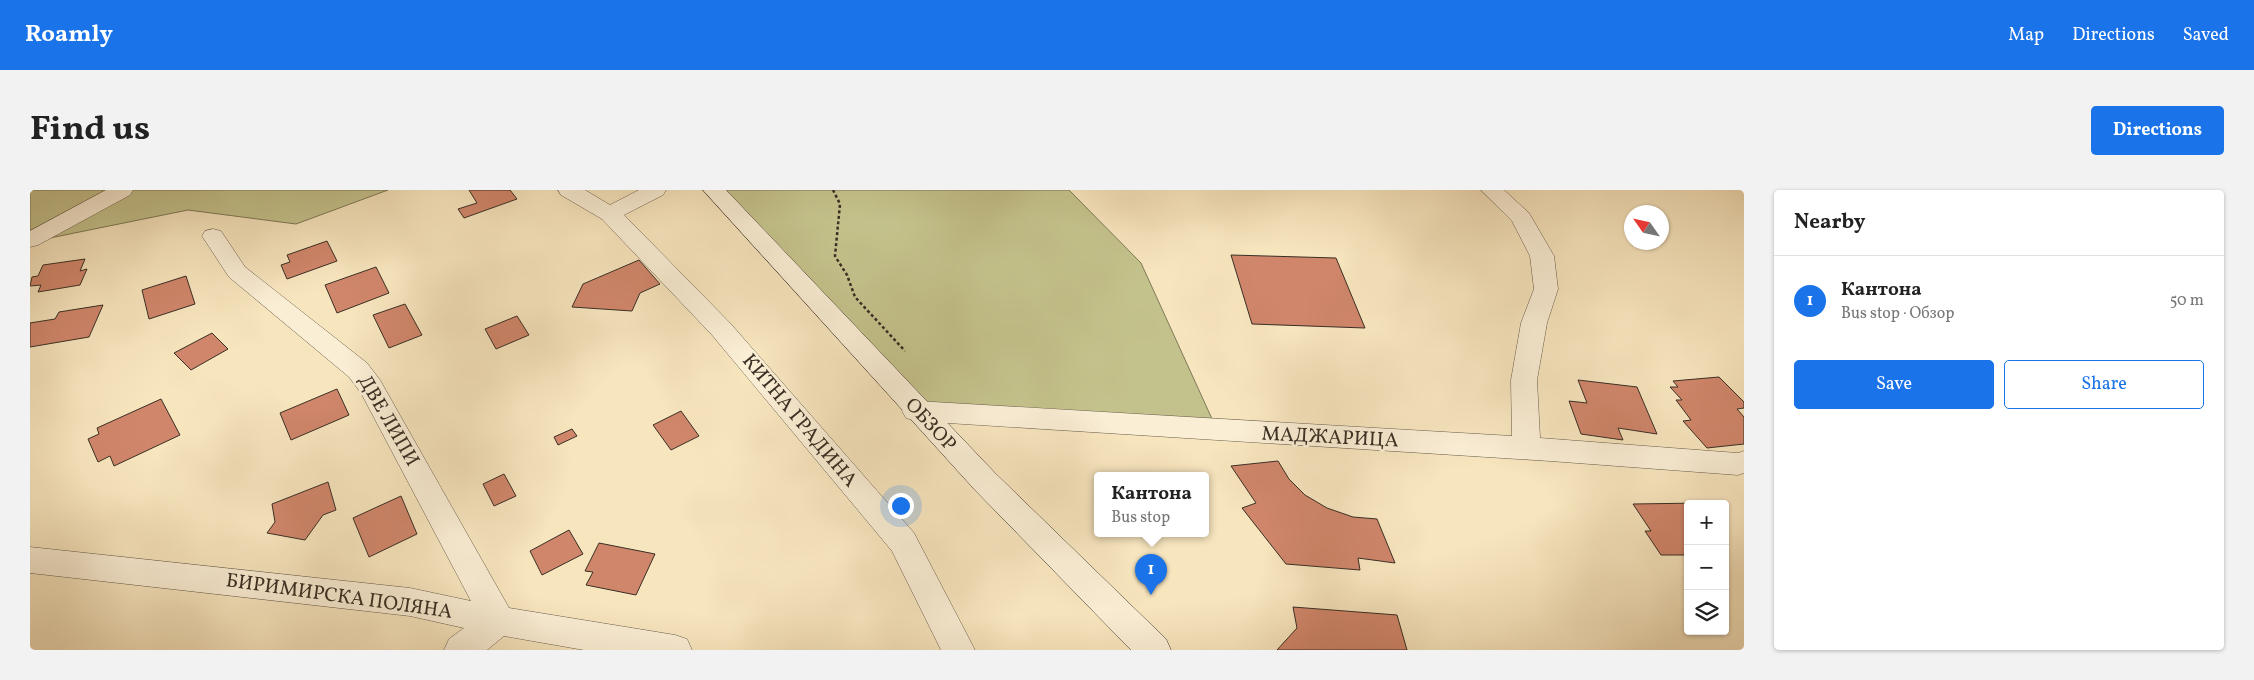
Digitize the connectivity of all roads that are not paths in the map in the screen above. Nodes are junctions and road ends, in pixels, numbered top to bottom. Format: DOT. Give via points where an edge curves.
graph roads {
  1 [pos="122,190"];
  2 [pos="570,190"];
  3 [pos="655,190"];
  4 [pos="714,190"];
  5 [pos="1492,190"];
  6 [pos="610,214"];
  7 [pos="213,236"];
  8 [pos="30,240"];
  9 [pos="916,411"];
  10 [pos="1526,448"];
  11 [pos="1744,462"];
  12 [pos="30,560"];
  13 [pos="499,621"];
  14 [pos="461,650"];
  15 [pos="675,650"];
  16 [pos="958,650"];
  17 [pos="1154,650"];
  1 -- 8 [label="street"];
  2 -- 6 [label="street, КИТНА ГРАДИНА"];
  3 -- 6 [label="street"];
  4 -- 9 [label="street, ОБЗОР"];
  5 -- 10 [label="street" via="1521,218 1542,256 1546,289 1534,324 1524,380"];
  6 -- 16 [label="street, КИТНА ГРАДИНА" via="721,329 903,542"];
  7 -- 13 [label="street, ДВЕ ЛИПИ" via="237,272 358,370 371,387"];
  9 -- 10 [label="street, МАДЖАРИЦА"];
  9 -- 17 [label="street, ОБЗОР" via="1023,522"];
  10 -- 11 [label="street, МАДЖАРИЦА" via="1672,460"];
  12 -- 13 [label="street, БИРИМИРСКА ПОЛЯНА" via="410,602"];
  13 -- 14 [label="street"];
  13 -- 15 [label="street, БИРИМИРСКА ПОЛЯНА"];
}
